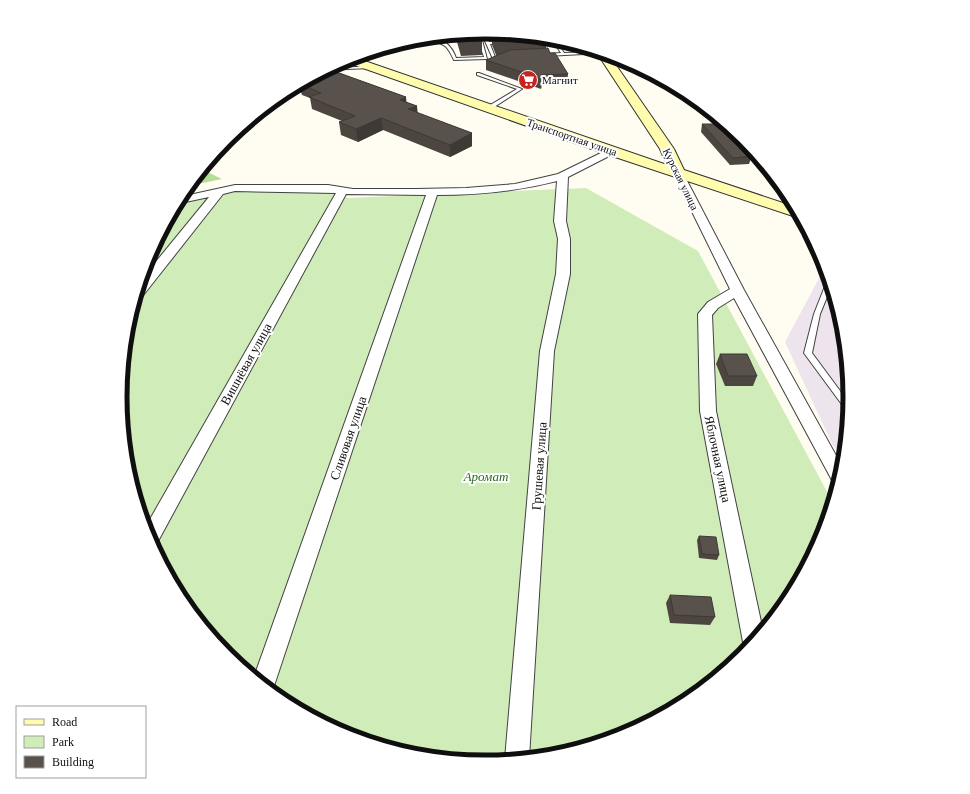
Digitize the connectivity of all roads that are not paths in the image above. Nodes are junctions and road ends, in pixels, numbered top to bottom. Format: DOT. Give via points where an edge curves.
graph roads {
  1 [pos="479,39"];
  2 [pos="486,39"];
  3 [pos="443,42"];
  4 [pos="510,42"];
  5 [pos="488,43"];
  6 [pos="559,47"];
  7 [pos="586,53"];
  8 [pos="563,54"];
  9 [pos="540,56"];
  10 [pos="509,57"];
  11 [pos="606,60"];
  12 [pos="357,63"];
  13 [pos="369,67"];
  14 [pos="342,69"];
  15 [pos="478,74"];
  16 [pos="489,108"];
  17 [pos="611,151"];
  18 [pos="678,173"];
  19 [pos="562,175"];
  20 [pos="343,190"];
  21 [pos="220,191"];
  22 [pos="433,191"];
  23 [pos="186,199"];
  24 [pos="790,210"];
  25 [pos="146,282"];
  26 [pos="737,290"];
  27 [pos="827,290"];
  28 [pos="843,400"];
  29 [pos="835,470"];
  30 [pos="153,532"];
  31 [pos="753,635"];
  32 [pos="265,679"];
  33 [pos="517,753"];
  1 -- 3 [label="lane" via="486,58 455,59 451,47"];
  2 -- 5 [label="lane"];
  4 -- 5 [label="lane"];
  5 -- 10 [label="lane" via="494,58"];
  6 -- 8 [label="lane"];
  7 -- 8 [label="lane"];
  8 -- 9 [label="lane"];
  11 -- 18 [label="main road, Курская улица" via="667,149"];
  12 -- 13 [label="main road, Транспортная улица"];
  13 -- 14 [label="lane"];
  13 -- 16 [label="main road, Транспортная улица"];
  15 -- 16 [label="lane" via="520,89"];
  16 -- 17 [label="main road, Транспортная улица"];
  17 -- 18 [label="main road, Транспортная улица"];
  17 -- 19 [label="street"];
  18 -- 24 [label="main road, Транспортная улица"];
  18 -- 26 [label="street, Курская улица"];
  19 -- 22 [label="street" via="511,187"];
  19 -- 33 [label="street, Грушевая улица" via="560,221 564,239 563,274 547,351"];
  20 -- 21 [label="street" via="235,188"];
  20 -- 22 [label="street"];
  20 -- 30 [label="street, Вишнёвая улица"];
  21 -- 23 [label="street"];
  21 -- 25 [label="street"];
  22 -- 32 [label="street, Сливовая улица"];
  26 -- 29 [label="street, Курская улица"];
  26 -- 31 [label="street, Яблочная улица" via="713,305 705,314 708,411"];
  27 -- 28 [label="lane" via="817,314 808,353"];
}
